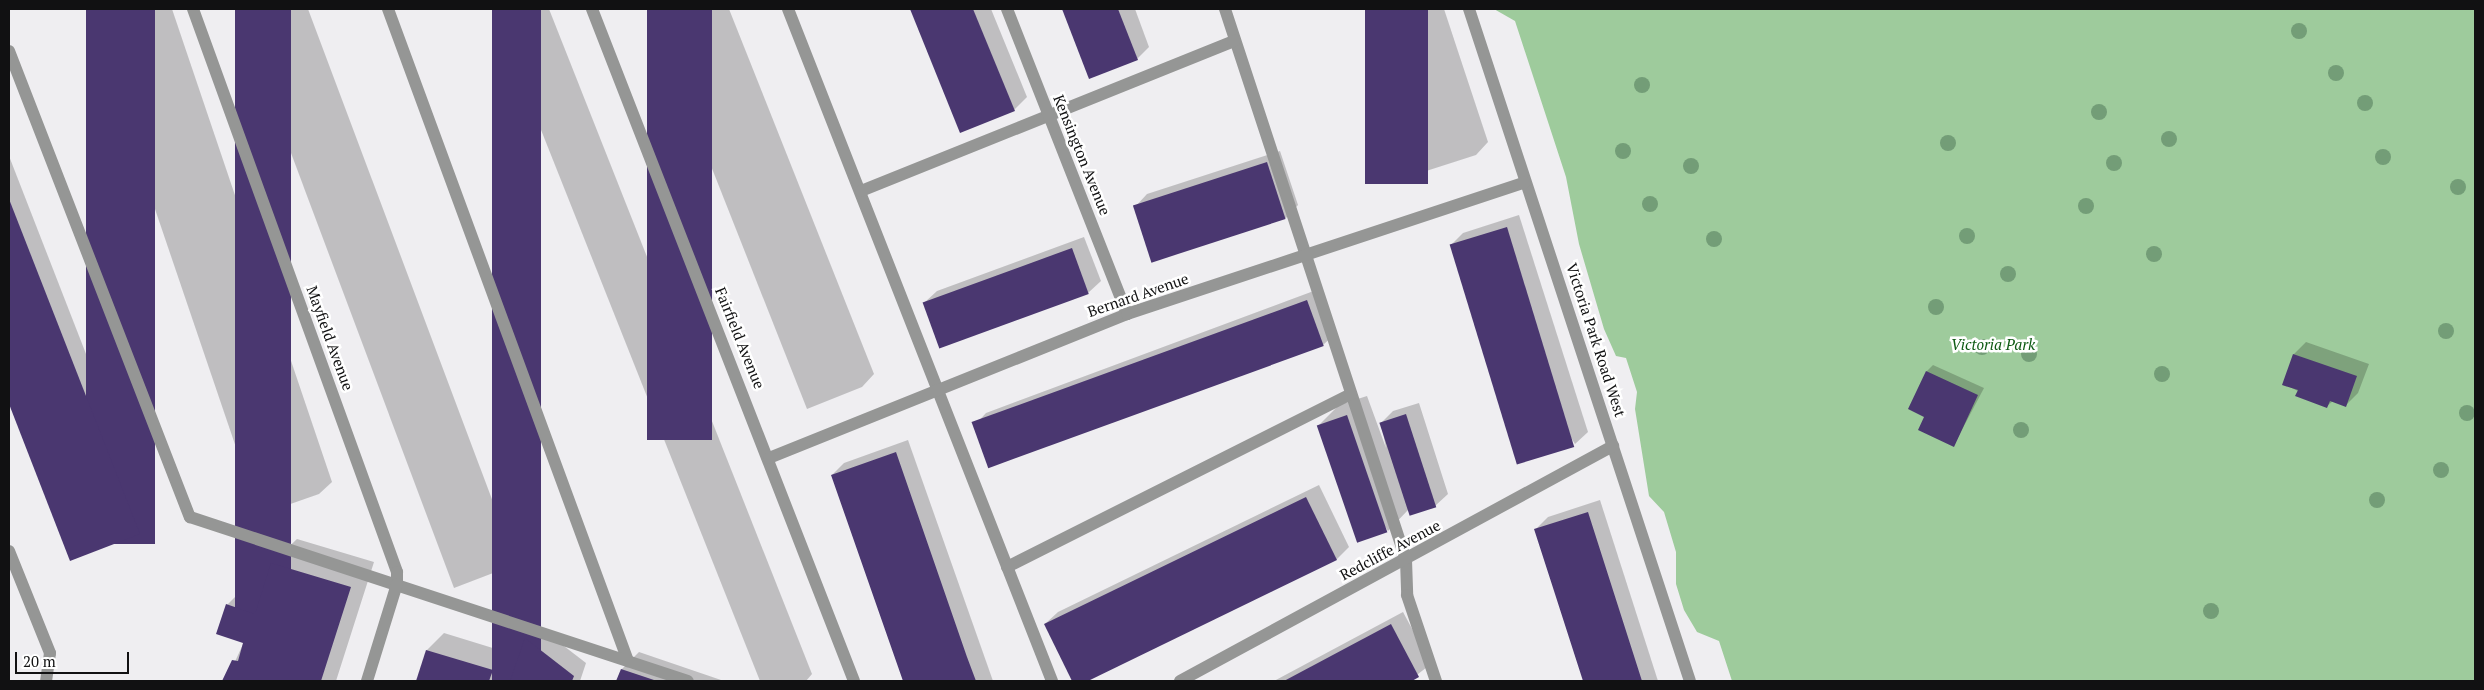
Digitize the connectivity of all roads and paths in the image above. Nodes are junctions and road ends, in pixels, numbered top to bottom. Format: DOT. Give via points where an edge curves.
graph roads {
  1 [pos="193,9"];
  2 [pos="388,9"];
  3 [pos="592,9"];
  4 [pos="788,9"];
  5 [pos="1007,9"];
  6 [pos="1224,9"];
  7 [pos="1469,9"];
  8 [pos="1235,41"];
  9 [pos="9,51"];
  10 [pos="1049,116"];
  11 [pos="1525,182"];
  12 [pos="861,191"];
  13 [pos="1304,255"];
  14 [pos="1128,314"];
  15 [pos="939,392"];
  16 [pos="1351,394"];
  17 [pos="1614,446"];
  18 [pos="769,458"];
  19 [pos="9,551"];
  20 [pos="1406,560"];
  21 [pos="1007,566"];
  22 [pos="397,584"];
  23 [pos="628,661"];
  24 [pos="46,681"];
  25 [pos="367,681"];
  26 [pos="688,681"];
  27 [pos="854,681"];
  28 [pos="1052,681"];
  29 [pos="1180,681"];
  30 [pos="1436,681"];
  31 [pos="1690,681"];
  1 -- 22 [label="street, Mayfield Avenue" via="397,572"];
  2 -- 23 [label="street"];
  3 -- 18 [label="street, Fairfield Avenue"];
  4 -- 12 [label="street"];
  5 -- 10 [label="street, Kensington Avenue"];
  6 -- 8 [label="street"];
  7 -- 11 [label="street, Victoria Park Road West"];
  8 -- 10 [label="street"];
  8 -- 13 [label="street"];
  9 -- 22 [label="street" via="190,517"];
  10 -- 12 [label="street"];
  10 -- 14 [label="street, Kensington Avenue"];
  11 -- 13 [label="street, Bernard Avenue"];
  11 -- 17 [label="street, Victoria Park Road West"];
  12 -- 15 [label="street"];
  13 -- 14 [label="street, Bernard Avenue"];
  13 -- 16 [label="street"];
  14 -- 15 [label="street, Bernard Avenue" via="971,375"];
  15 -- 18 [label="street, Bernard Avenue"];
  15 -- 21 [label="street"];
  16 -- 20 [label="street"];
  16 -- 21 [label="street"];
  17 -- 20 [label="street, Redcliffe Avenue"];
  17 -- 31 [label="street, Victoria Park Road West"];
  18 -- 27 [label="street, Fairfield Avenue"];
  19 -- 24 [label="street" via="50,653"];
  20 -- 29 [label="street, Redcliffe Avenue"];
  20 -- 30 [label="street" via="1408,595"];
  21 -- 28 [label="street"];
  22 -- 23 [label="street"];
  22 -- 25 [label="street, Mayfield Avenue"];
  23 -- 26 [label="street"];
}
